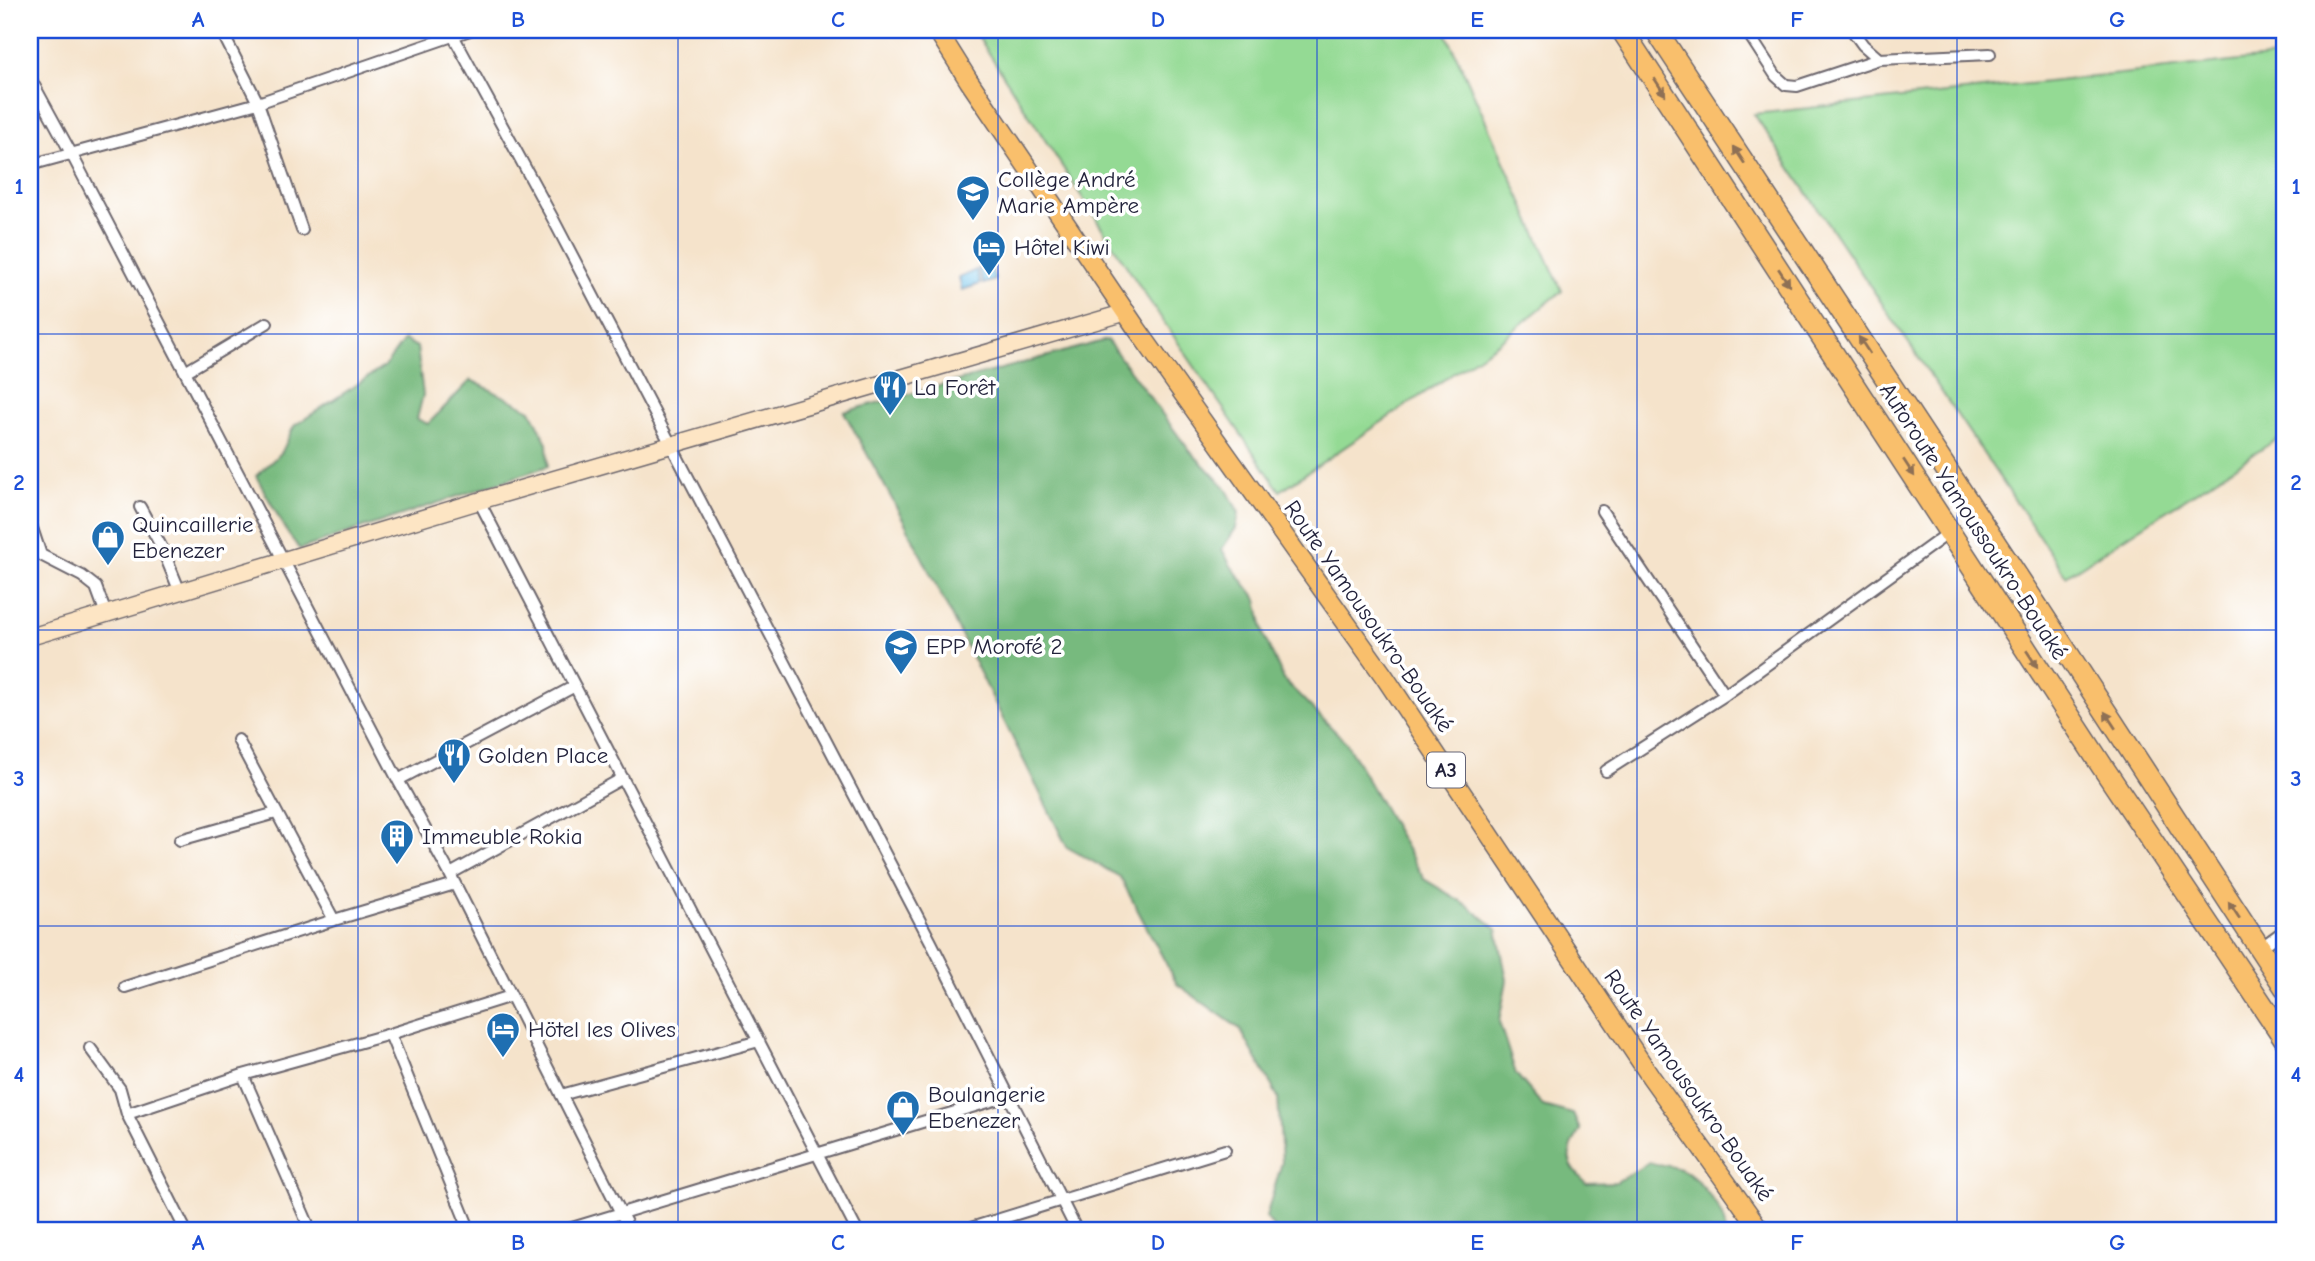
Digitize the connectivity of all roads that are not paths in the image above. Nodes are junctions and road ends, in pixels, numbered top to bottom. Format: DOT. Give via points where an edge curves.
graph roads {
  1 [pos="221,30"];
  2 [pos="470,30"];
  3 [pos="937,30"];
  4 [pos="1622,30"];
  5 [pos="1656,30"];
  6 [pos="1746,30"];
  7 [pos="1852,30"];
  8 [pos="451,32"];
  9 [pos="1990,54"];
  10 [pos="1879,59"];
  11 [pos="30,78"];
  12 [pos="258,103"];
  13 [pos="71,153"];
  14 [pos="30,165"];
  15 [pos="302,230"];
  16 [pos="1127,312"];
  17 [pos="267,323"];
  18 [pos="185,372"];
  19 [pos="671,445"];
  20 [pos="480,501"];
  21 [pos="140,507"];
  22 [pos="1602,511"];
  23 [pos="30,522"];
  24 [pos="1950,532"];
  25 [pos="283,561"];
  26 [pos="180,592"];
  27 [pos="106,614"];
  28 [pos="30,637"];
  29 [pos="575,686"];
  30 [pos="1725,695"];
  31 [pos="238,740"];
  32 [pos="1606,771"];
  33 [pos="623,778"];
  34 [pos="398,780"];
  35 [pos="276,813"];
  36 [pos="180,839"];
  37 [pos="453,879"];
  38 [pos="334,920"];
  39 [pos="2285,930"];
  40 [pos="2259,949"];
  41 [pos="125,987"];
  42 [pos="2285,987"];
  43 [pos="511,996"];
  44 [pos="390,1034"];
  45 [pos="2285,1039"];
  46 [pos="759,1041"];
  47 [pos="90,1048"];
  48 [pos="243,1075"];
  49 [pos="562,1095"];
  50 [pos="1009,1096"];
  51 [pos="127,1114"];
  52 [pos="1225,1150"];
  53 [pos="817,1153"];
  54 [pos="1061,1199"];
  55 [pos="621,1213"];
  56 [pos="186,1231"];
  57 [pos="312,1231"];
  58 [pos="470,1231"];
  59 [pos="562,1231"];
  60 [pos="630,1231"];
  61 [pos="857,1231"];
  62 [pos="961,1231"];
  63 [pos="1077,1231"];
  64 [pos="1760,1231"];
  1 -- 12 [label="street"];
  2 -- 8 [label="street"];
  3 -- 16 [label="main road, Route Yamousoukro-Bouaké / A3"];
  4 -- 24 [label="highway, Autoroute Yamoussoukro-Bouaké, one-way"];
  40 -- 5 [label="highway, Autoroute Yamoussoukro-Bouaké, one-way"];
  6 -- 10 [label="street" via="1786,85 1797,86"];
  7 -- 10 [label="street"];
  8 -- 12 [label="street"];
  8 -- 19 [label="street"];
  9 -- 10 [label="street"];
  11 -- 13 [label="street"];
  12 -- 13 [label="street"];
  12 -- 15 [label="street"];
  13 -- 14 [label="street"];
  13 -- 18 [label="street"];
  16 -- 19 [label="street"];
  16 -- 64 [label="main road, Route Yamousoukro-Bouaké / A3" via="1384,676 1651,1077"];
  17 -- 18 [label="street"];
  18 -- 25 [label="street"];
  19 -- 20 [label="street"];
  19 -- 50 [label="street"];
  20 -- 25 [label="street"];
  20 -- 29 [label="street"];
  21 -- 26 [label="street"];
  22 -- 30 [label="street"];
  23 -- 27 [label="street" via="41,555 96,587"];
  24 -- 30 [label="street"];
  24 -- 45 [label="highway, Autoroute Yamoussoukro-Bouaké, one-way"];
  25 -- 26 [label="street"];
  25 -- 34 [label="street"];
  26 -- 27 [label="street"];
  27 -- 28 [label="street"];
  29 -- 33 [label="street"];
  29 -- 34 [label="street"];
  30 -- 32 [label="street"];
  31 -- 35 [label="street"];
  33 -- 37 [label="street"];
  33 -- 46 [label="street"];
  34 -- 37 [label="street"];
  35 -- 36 [label="street"];
  35 -- 38 [label="street"];
  37 -- 38 [label="street"];
  37 -- 43 [label="street"];
  38 -- 41 [label="street"];
  39 -- 40 [label="street"];
  40 -- 42 [label="highway, Autoroute Yamoussoukro-Bouaké"];
  43 -- 44 [label="street"];
  43 -- 49 [label="street"];
  44 -- 48 [label="street"];
  44 -- 58 [label="street"];
  46 -- 49 [label="street"];
  46 -- 53 [label="street"];
  47 -- 51 [label="street" via="120,1089"];
  48 -- 51 [label="street"];
  48 -- 57 [label="street"];
  49 -- 55 [label="street"];
  50 -- 53 [label="street"];
  50 -- 54 [label="street"];
  51 -- 56 [label="street"];
  52 -- 54 [label="street"];
  53 -- 55 [label="street"];
  53 -- 61 [label="street"];
  54 -- 62 [label="street"];
  54 -- 63 [label="street"];
  55 -- 59 [label="street"];
  55 -- 60 [label="street"];
}
